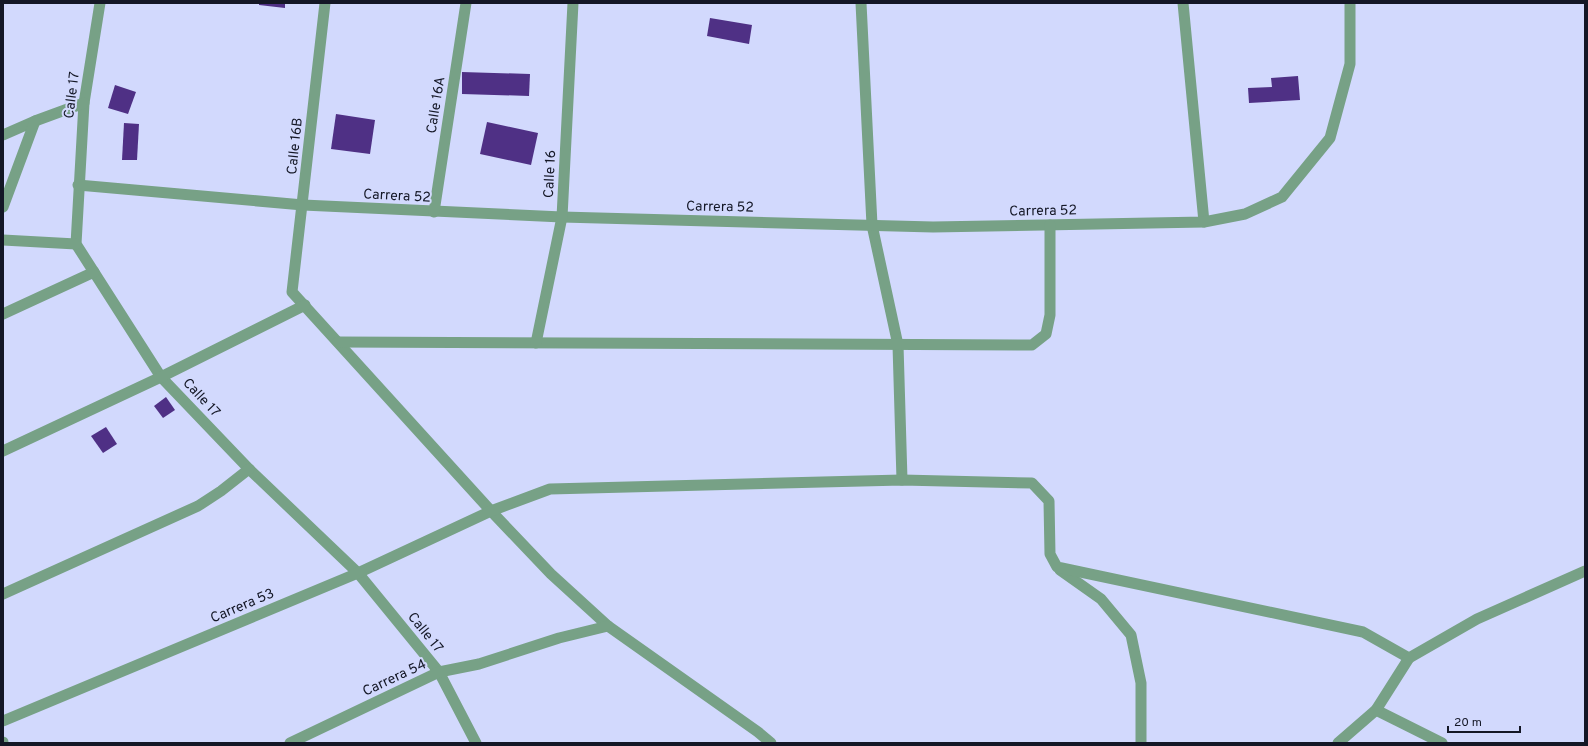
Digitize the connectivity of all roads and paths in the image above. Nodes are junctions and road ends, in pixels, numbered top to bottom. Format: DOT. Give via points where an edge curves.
graph roads {
  1 [pos="100,3"];
  2 [pos="325,3"];
  3 [pos="466,3"];
  4 [pos="573,3"];
  5 [pos="861,3"];
  6 [pos="1182,3"];
  7 [pos="1350,3"];
  8 [pos="84,103"];
  9 [pos="35,121"];
  10 [pos="3,135"];
  11 [pos="78,185"];
  12 [pos="303,205"];
  13 [pos="3,207"];
  14 [pos="434,212"];
  15 [pos="562,217"];
  16 [pos="1204,222"];
  17 [pos="872,225"];
  18 [pos="1050,225"];
  19 [pos="3,240"];
  20 [pos="76,244"];
  21 [pos="94,272"];
  22 [pos="304,305"];
  23 [pos="3,314"];
  24 [pos="338,342"];
  25 [pos="536,343"];
  26 [pos="898,345"];
  27 [pos="162,377"];
  28 [pos="3,451"];
  29 [pos="249,469"];
  30 [pos="902,480"];
  31 [pos="491,511"];
  32 [pos="1056,567"];
  33 [pos="1585,571"];
  34 [pos="358,572"];
  35 [pos="3,594"];
  36 [pos="608,626"];
  37 [pos="1409,658"];
  38 [pos="439,672"];
  39 [pos="1376,710"];
  40 [pos="3,721"];
  41 [pos="290,743"];
  42 [pos="476,743"];
  43 [pos="771,743"];
  44 [pos="1141,743"];
  45 [pos="1338,743"];
  46 [pos="1442,743"];
  1 -- 8 [label="street, Calle 17"];
  2 -- 12 [label="street, Calle 16B"];
  3 -- 14 [label="street, Calle 16A"];
  4 -- 15 [label="street, Calle 16"];
  5 -- 17 [label="street"];
  6 -- 16 [label="street"];
  7 -- 16 [label="street, Carrera 52" via="1350,64 1330,138 1282,197 1245,214"];
  8 -- 9 [label="street"];
  8 -- 11 [label="street, Calle 17"];
  9 -- 10 [label="street"];
  9 -- 13 [label="street"];
  11 -- 12 [label="street, Carrera 52"];
  11 -- 20 [label="street, Calle 17"];
  12 -- 14 [label="street, Carrera 52"];
  12 -- 22 [label="street, Calle 16B" via="292,292"];
  14 -- 15 [label="street, Carrera 52"];
  15 -- 17 [label="street, Carrera 52"];
  15 -- 25 [label="street, Calle 16"];
  16 -- 18 [label="street, Carrera 52"];
  17 -- 18 [label="street, Carrera 52"];
  17 -- 26 [label="street"];
  18 -- 26 [label="street" via="1050,316 1046,334 1032,345"];
  19 -- 20 [label="street"];
  20 -- 21 [label="street, Calle 17"];
  21 -- 23 [label="street"];
  21 -- 27 [label="street, Calle 17"];
  22 -- 24 [label="street"];
  22 -- 27 [label="street"];
  24 -- 25 [label="street"];
  24 -- 31 [label="street"];
  25 -- 26 [label="street"];
  26 -- 30 [label="street"];
  27 -- 28 [label="street"];
  27 -- 29 [label="street, Calle 17"];
  29 -- 34 [label="street, Calle 17"];
  29 -- 35 [label="street" via="198,506"];
  30 -- 31 [label="street, Carrera 53" via="550,489"];
  30 -- 32 [label="street, Carrera 53" via="1032,483 1050,501 1050,554"];
  31 -- 34 [label="street, Carrera 53"];
  31 -- 36 [label="street" via="551,574"];
  32 -- 37 [label="street" via="1363,632"];
  32 -- 44 [label="street" via="1101,599 1131,636 1141,683"];
  33 -- 37 [label="street" via="1477,620"];
  34 -- 38 [label="street, Calle 17"];
  34 -- 40 [label="street, Carrera 53"];
  36 -- 38 [label="street, Carrera 54" via="559,638 479,664"];
  36 -- 43 [label="street"];
  37 -- 39 [label="street"];
  38 -- 41 [label="street, Carrera 54"];
  38 -- 42 [label="street, Calle 17"];
  39 -- 45 [label="street"];
  39 -- 46 [label="street"];
}
